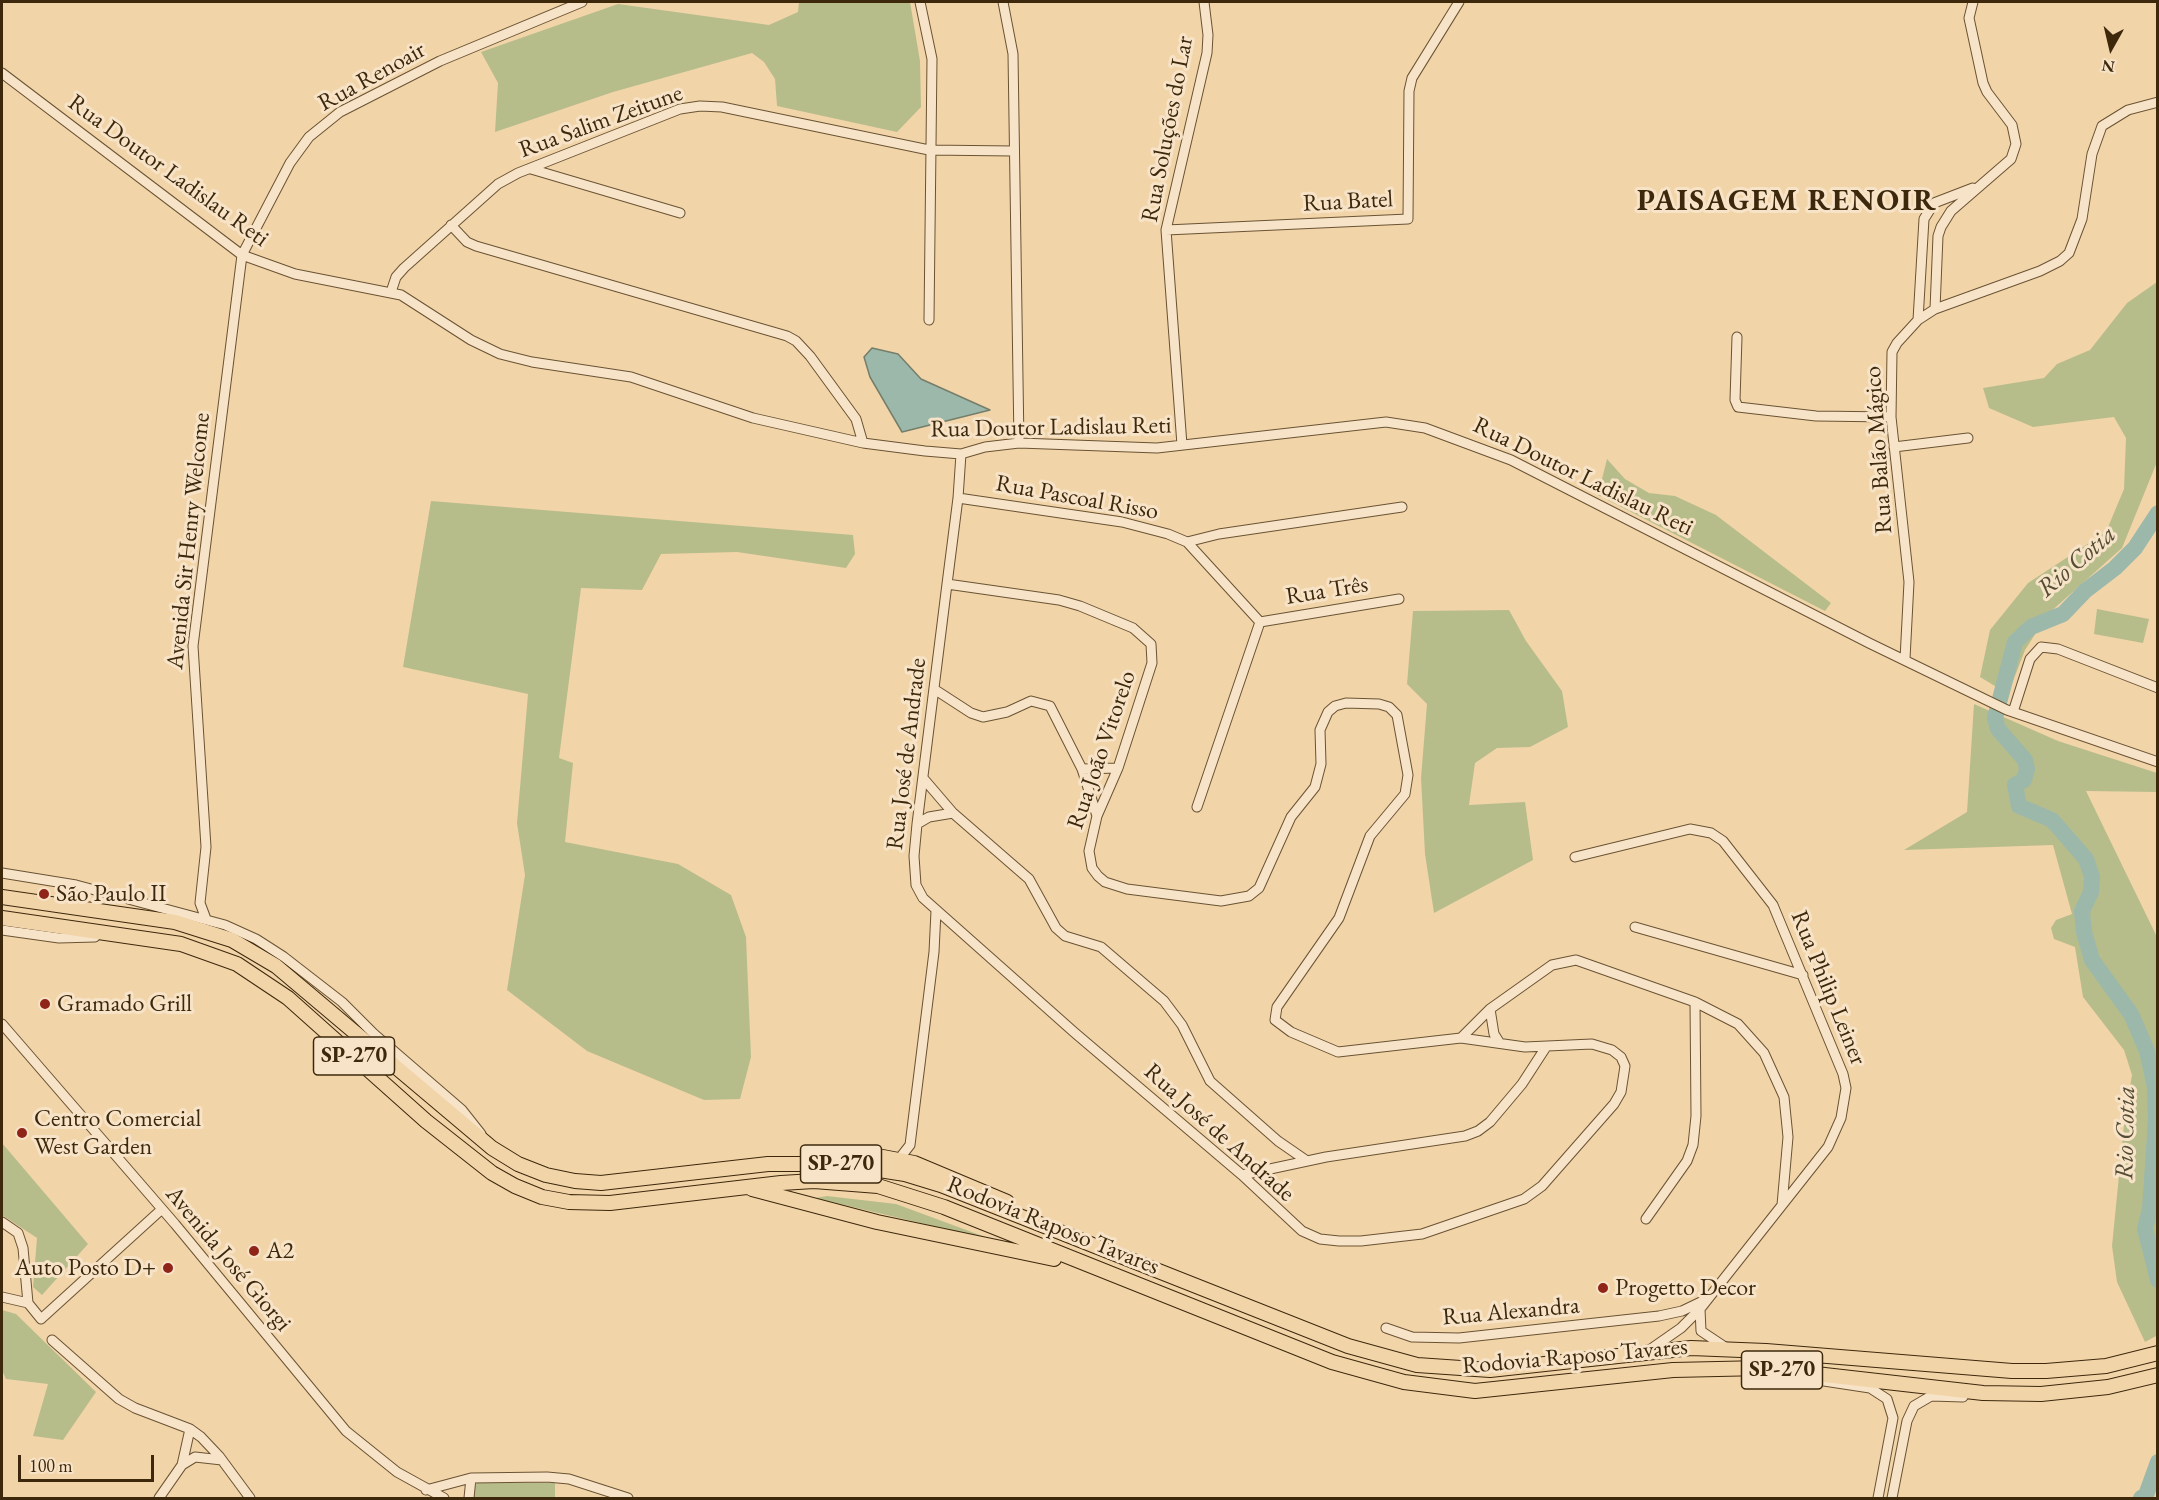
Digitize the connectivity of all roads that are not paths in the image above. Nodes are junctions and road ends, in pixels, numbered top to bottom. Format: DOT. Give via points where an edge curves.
graph roads {
  1 [pos="582,2"];
  2 [pos="920,2"];
  3 [pos="1003,2"];
  4 [pos="1204,2"];
  5 [pos="1458,2"];
  6 [pos="1973,2"];
  7 [pos="2,73"];
  8 [pos="2157,102"];
  9 [pos="929,150"];
  10 [pos="1013,151"];
  11 [pos="531,169"];
  12 [pos="1976,187"];
  13 [pos="680,213"];
  14 [pos="451,225"];
  15 [pos="1166,230"];
  16 [pos="242,255"];
  17 [pos="391,292"];
  18 [pos="1935,309"];
  19 [pos="929,320"];
  20 [pos="1918,320"];
  21 [pos="1737,337"];
  22 [pos="1891,417"];
  23 [pos="1968,438"];
  24 [pos="863,443"];
  25 [pos="1019,443"];
  26 [pos="1182,445"];
  27 [pos="1894,447"];
  28 [pos="961,454"];
  29 [pos="958,498"];
  30 [pos="1402,507"];
  31 [pos="1187,542"];
  32 [pos="947,584"];
  33 [pos="1399,599"];
  34 [pos="1260,622"];
  35 [pos="1905,659"];
  36 [pos="2157,688"];
  37 [pos="934,689"];
  38 [pos="2010,711"];
  39 [pos="2157,762"];
  40 [pos="1118,768"];
  41 [pos="1082,769"];
  42 [pos="923,778"];
  43 [pos="1197,807"];
  44 [pos="953,813"];
  45 [pos="1097,816"];
  46 [pos="917,824"];
  47 [pos="1575,857"];
  48 [pos="2,873"];
  49 [pos="2,897"];
  50 [pos="200,903"];
  51 [pos="936,912"];
  52 [pos="186,914"];
  53 [pos="2,918"];
  54 [pos="206,919"];
  55 [pos="1635,927"];
  56 [pos="2,930"];
  57 [pos="124,936"];
  58 [pos="1803,975"];
  59 [pos="1695,1002"];
  60 [pos="1490,1009"];
  61 [pos="2,1024"];
  62 [pos="1461,1038"];
  63 [pos="1499,1042"];
  64 [pos="1546,1047"];
  65 [pos="1338,1052"];
  66 [pos="910,1145"];
  67 [pos="492,1148"];
  68 [pos="899,1159"];
  69 [pos="1307,1161"];
  70 [pos="768,1164"];
  71 [pos="928,1168"];
  72 [pos="1242,1174"];
  73 [pos="745,1187"];
  74 [pos="1782,1205"];
  75 [pos="162,1209"];
  76 [pos="1646,1220"];
  77 [pos="2,1222"];
  78 [pos="1059,1231"];
  79 [pos="1097,1268"];
  80 [pos="2,1297"];
  81 [pos="1709,1298"];
  82 [pos="28,1303"];
  83 [pos="1700,1309"];
  84 [pos="1386,1328"];
  85 [pos="52,1340"];
  86 [pos="1730,1349"];
  87 [pos="1647,1352"];
  88 [pos="2157,1353"];
  89 [pos="1763,1368"];
  90 [pos="2157,1375"];
  91 [pos="2041,1394"];
  92 [pos="190,1429"];
  93 [pos="222,1460"];
  94 [pos="182,1465"];
  95 [pos="471,1478"];
  96 [pos="426,1491"];
  97 [pos="159,1498"];
  98 [pos="250,1498"];
  99 [pos="444,1498"];
  100 [pos="469,1498"];
  101 [pos="628,1498"];
  102 [pos="1878,1498"];
  103 [pos="1892,1498"];
  1 -- 16 [label="street, Rua Renoair" via="440,60 340,112 309,136 290,163"];
  2 -- 9 [label="street" via="932,59"];
  3 -- 10 [label="street" via="1013,54"];
  4 -- 15 [label="street, Rua Soluções do Lar" via="1207,53"];
  5 -- 15 [label="street, Rua Batel" via="1412,78 1409,91 1408,219"];
  6 -- 12 [label="street" via="1969,18 1983,83 2012,125 2016,144 2011,159"];
  7 -- 16 [label="street, Rua Doutor Ladislau Reti"];
  8 -- 18 [label="street, Rua Balão Mágico" via="2128,110 2102,126 2091,154 2076,241 2065,257 2040,271"];
  9 -- 10 [label="street, Rua Salim Zeitune"];
  9 -- 11 [label="street, Rua Salim Zeitune" via="710,105 680,109"];
  9 -- 19 [label="street"];
  10 -- 25 [label="street"];
  11 -- 13 [label="street"];
  11 -- 14 [label="street, Rua Salim Zeitune" via="498,184"];
  12 -- 18 [label="street" via="1951,210 1941,227"];
  12 -- 20 [label="street" via="1943,197 1924,219"];
  14 -- 17 [label="street, Rua Salim Zeitune" via="404,268"];
  14 -- 24 [label="street" via="476,246 787,336 810,356 837,393 855,419"];
  15 -- 26 [label="street, Rua Soluções do Lar"];
  16 -- 17 [label="street, Rua Doutor Ladislau Reti" via="295,274"];
  16 -- 50 [label="street, Avenida Sir Henry Welcome" via="193,646 206,847"];
  17 -- 24 [label="street, Rua Doutor Ladislau Reti" via="410,299 471,340 500,354 631,377 753,418"];
  18 -- 20 [label="street, Rua Balão Mágico"];
  20 -- 22 [label="street, Rua Balão Mágico" via="1892,352"];
  21 -- 22 [label="street" via="1738,407 1816,416"];
  22 -- 27 [label="street, Rua Balão Mágico"];
  23 -- 27 [label="street"];
  24 -- 28 [label="street, Rua Doutor Ladislau Reti"];
  25 -- 26 [label="street, Rua Doutor Ladislau Reti" via="1135,448"];
  25 -- 28 [label="street, Rua Doutor Ladislau Reti"];
  26 -- 35 [label="street, Rua Doutor Ladislau Reti" via="1386,422 1425,428 1511,460"];
  27 -- 35 [label="street, Rua Balão Mágico" via="1909,582"];
  28 -- 29 [label="street, Rua José de Andrade"];
  29 -- 31 [label="street, Rua Pascoal Risso" via="1131,524"];
  29 -- 32 [label="street, Rua José de Andrade"];
  30 -- 31 [label="street, Rua Pascoal Risso"];
  31 -- 34 [label="street, Rua Pascoal Risso"];
  32 -- 37 [label="street, Rua José de Andrade"];
  32 -- 40 [label="street, Rua João Vitorelo" via="1059,600 1133,628 1147,638 1152,663"];
  33 -- 34 [label="street, Rua Três"];
  34 -- 43 [label="street"];
  35 -- 38 [label="street, Rua Doutor Ladislau Reti"];
  36 -- 38 [label="street" via="2058,649 2041,647 2030,659"];
  37 -- 41 [label="street" via="983,717 1031,701 1050,706"];
  37 -- 42 [label="street, Rua José de Andrade"];
  38 -- 39 [label="street, Rua Doutor Ladislau Reti"];
  40 -- 41 [label="street"];
  40 -- 45 [label="street, Rua João Vitorelo"];
  41 -- 45 [label="street"];
  42 -- 44 [label="street"];
  42 -- 46 [label="street, Rua José de Andrade"];
  44 -- 46 [label="street"];
  44 -- 69 [label="street" via="1029,879 1056,928 1065,936 1101,947 1164,1001 1182,1025 1210,1081 1278,1141"];
  45 -- 65 [label="street, Rua João Vitorelo" via="1090,860 1105,882 1127,889 1221,902 1236,900 1258,888 1292,817 1315,787 1321,765 1320,730 1328,712 1346,703 1389,707 1397,715 1408,776 1406,794 1370,836 1339,918 1275,1013 1279,1025"];
  46 -- 51 [label="street, Rua José de Andrade" via="916,885"];
  47 -- 58 [label="street, Rua Philip Leiner" via="1690,829 1711,833 1723,841 1773,905"];
  48 -- 52 [label="street" via="76,885"];
  49 -- 67 [label="highway, Rodovia Raposo Tavares / SP-270" via="175,922 232,939 284,972"];
  50 -- 52 [label="street"];
  50 -- 54 [label="street"];
  51 -- 66 [label="street"];
  51 -- 72 [label="street, Rua José de Andrade"];
  52 -- 54 [label="street"];
  53 -- 57 [label="highway, Rodovia Raposo Tavares / SP-270"];
  54 -- 67 [label="street" via="269,947 342,1002 462,1110"];
  55 -- 58 [label="street"];
  56 -- 57 [label="street" via="58,938"];
  57 -- 73 [label="highway, Rodovia Raposo Tavares / SP-270" via="181,944 213,954 263,980 492,1173 542,1197 610,1203"];
  58 -- 74 [label="street, Rua Philip Leiner" via="1843,1074 1845,1103 1828,1147"];
  59 -- 60 [label="street" via="1576,960 1541,972"];
  59 -- 74 [label="street" via="1738,1024 1764,1053 1774,1073 1787,1113"];
  59 -- 76 [label="street" via="1693,1145 1687,1161"];
  60 -- 62 [label="street"];
  60 -- 63 [label="street"];
  61 -- 75 [label="street, Avenida José Giorgi"];
  62 -- 63 [label="street, Rua José de Andrade"];
  62 -- 65 [label="street, Rua José de Andrade"];
  63 -- 64 [label="street, Rua José de Andrade"];
  64 -- 69 [label="street" via="1522,1084 1478,1131"];
  64 -- 72 [label="street, Rua José de Andrade" via="1579,1043 1612,1050 1621,1057 1625,1077 1621,1092 1607,1112 1560,1169 1524,1199 1422,1234 1339,1241 1320,1239 1302,1231"];
  66 -- 68 [label="street"];
  66 -- 71 [label="street"];
  67 -- 70 [label="highway, Rodovia Raposo Tavares / SP-270" via="518,1164 575,1181 630,1180"];
  68 -- 70 [label="highway" via="858,1153"];
  68 -- 71 [label="highway"];
  69 -- 72 [label="street"];
  70 -- 78 [label="highway, Rodovia Raposo Tavares / SP-270" via="841,1164 905,1174"];
  71 -- 78 [label="highway" via="1000,1199"];
  73 -- 79 [label="highway" via="866,1219"];
  73 -- 79 [label="highway, Rodovia Raposo Tavares / SP-270" via="814,1181 878,1186 944,1207"];
  74 -- 81 [label="street, Rua Philip Leiner"];
  75 -- 82 [label="street" via="41,1319"];
  75 -- 96 [label="street, Avenida José Giorgi" via="346,1431"];
  77 -- 82 [label="street" via="18,1233 23,1248"];
  78 -- 87 [label="highway, Rodovia Raposo Tavares / SP-270" via="1348,1346 1417,1365 1490,1370"];
  79 -- 89 [label="highway, Rodovia Raposo Tavares / SP-270" via="1332,1362 1394,1380 1445,1389 1505,1389 1661,1371"];
  80 -- 82 [label="street"];
  81 -- 83 [label="street, Rua Philip Leiner"];
  81 -- 84 [label="street, Rua Alexandra" via="1682,1311 1659,1316 1459,1338 1412,1337"];
  83 -- 86 [label="street" via="1701,1331"];
  83 -- 87 [label="street, Rua Philip Leiner" via="1682,1328"];
  85 -- 92 [label="street" via="119,1399"];
  86 -- 87 [label="highway, Rodovia Raposo Tavares / SP-270"];
  86 -- 88 [label="highway, Rodovia Raposo Tavares / SP-270" via="2012,1371 2097,1367"];
  89 -- 91 [label="highway, Rodovia Raposo Tavares / SP-270" via="1983,1394"];
  89 -- 102 [label="street" via="1803,1379 1870,1388 1887,1399 1893,1418"];
  90 -- 91 [label="highway, Rodovia Raposo Tavares / SP-270" via="2108,1387"];
  91 -- 103 [label="street" via="1931,1396 1918,1401 1907,1421"];
  92 -- 93 [label="street"];
  92 -- 94 [label="street"];
  93 -- 94 [label="street" via="195,1457"];
  93 -- 98 [label="street"];
  94 -- 97 [label="street"];
  95 -- 96 [label="street"];
  95 -- 100 [label="street"];
  95 -- 101 [label="street" via="569,1479"];
  96 -- 99 [label="street, Avenida José Giorgi"];
}
